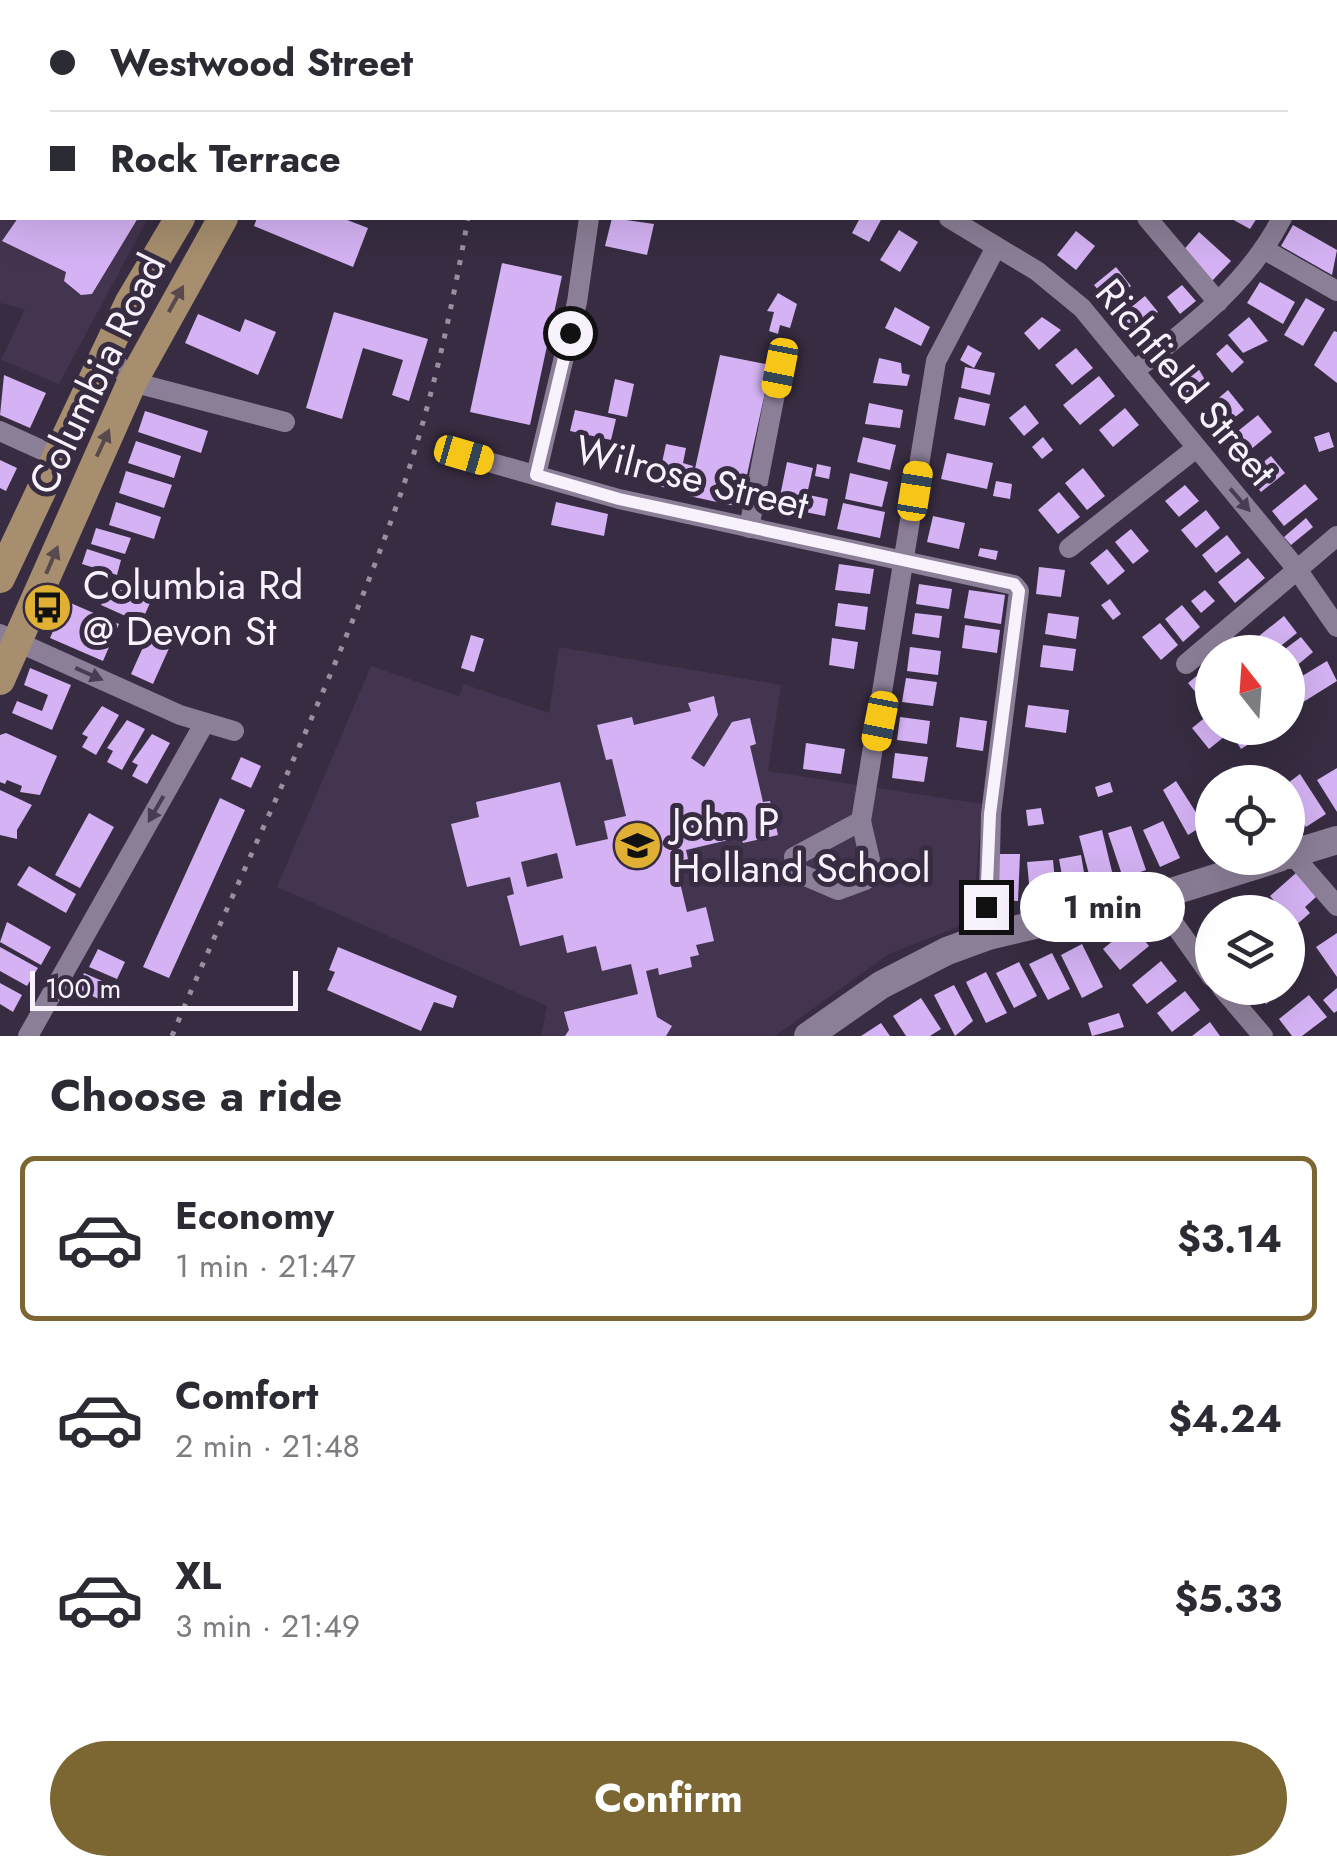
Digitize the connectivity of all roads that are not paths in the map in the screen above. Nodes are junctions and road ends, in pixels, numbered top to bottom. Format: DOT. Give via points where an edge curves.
graph roads {
  1 [pos="179,220"];
  2 [pos="222,220"];
  3 [pos="589,220"];
  4 [pos="953,220"];
  5 [pos="1150,220"];
  6 [pos="1281,220"];
  7 [pos="996,246"];
  8 [pos="1265,250"];
  9 [pos="1337,292"];
  10 [pos="1218,302"];
  11 [pos="106,351"];
  12 [pos="780,368"];
  13 [pos="1134,371"];
  14 [pos="132,382"];
  15 [pos="285,422"];
  16 [pos="0,431"];
  17 [pos="1195,448"];
  18 [pos="464,455"];
  19 [pos="55,456"];
  20 [pos="536,475"];
  21 [pos="749,528"];
  22 [pos="1337,536"];
  23 [pos="1069,548"];
  24 [pos="903,562"];
  25 [pos="1296,568"];
  26 [pos="0,578"];
  27 [pos="1337,627"];
  28 [pos="8,637"];
  29 [pos="1186,664"];
  30 [pos="0,680"];
  31 [pos="204,724"];
  32 [pos="234,732"];
  33 [pos="860,820"];
  34 [pos="1337,840"];
  35 [pos="1305,849"];
  36 [pos="1305,874"];
  37 [pos="1224,875"];
  38 [pos="1155,897"];
  39 [pos="1337,906"];
  40 [pos="988,936"];
  41 [pos="1195,953"];
  42 [pos="1237,1005"];
  43 [pos="28,1036"];
  44 [pos="808,1036"];
  45 [pos="1264,1036"];
  1 -- 11 [label="main road, Columbia Road"];
  14 -- 2 [label="main road, Columbia Road, one-way"];
  3 -- 20 [label="street" via="578,302"];
  4 -- 7 [label="street, Richfield Street"];
  5 -- 10 [label="street"];
  6 -- 8 [label="street"];
  7 -- 13 [label="street, Richfield Street" via="1070,298"];
  7 -- 24 [label="street" via="936,361"];
  8 -- 9 [label="street"];
  8 -- 10 [label="street"];
  10 -- 13 [label="street"];
  11 -- 14 [label="street"];
  11 -- 19 [label="main road, Columbia Road"];
  12 -- 21 [label="street"];
  13 -- 17 [label="street, Richfield Street"];
  14 -- 15 [label="street"];
  28 -- 14 [label="main road, Columbia Road, one-way"];
  16 -- 19 [label="street"];
  17 -- 23 [label="street"];
  17 -- 25 [label="street, Richfield Street, one-way"];
  18 -- 20 [label="street, Wilrose Street"];
  19 -- 26 [label="main road, Columbia Road"];
  20 -- 21 [label="street, Wilrose Street"];
  21 -- 24 [label="street, Wilrose Street"];
  22 -- 25 [label="street"];
  24 -- 33 [label="street"];
  24 -- 40 [label="street, Wilrose Street" via="1014,584 1019,591 990,814"];
  25 -- 27 [label="street, Richfield Street"];
  25 -- 29 [label="street"];
  28 -- 30 [label="main road, Columbia Road"];
  28 -- 31 [label="street, one-way"];
  31 -- 32 [label="street"];
  31 -- 43 [label="street, one-way"];
  34 -- 35 [label="street"];
  36 -- 39 [label="street"];
  37 -- 38 [label="street"];
  38 -- 40 [label="street"];
  38 -- 41 [label="street"];
  40 -- 44 [label="street" via="880,985"];
  42 -- 45 [label="street"];
}
